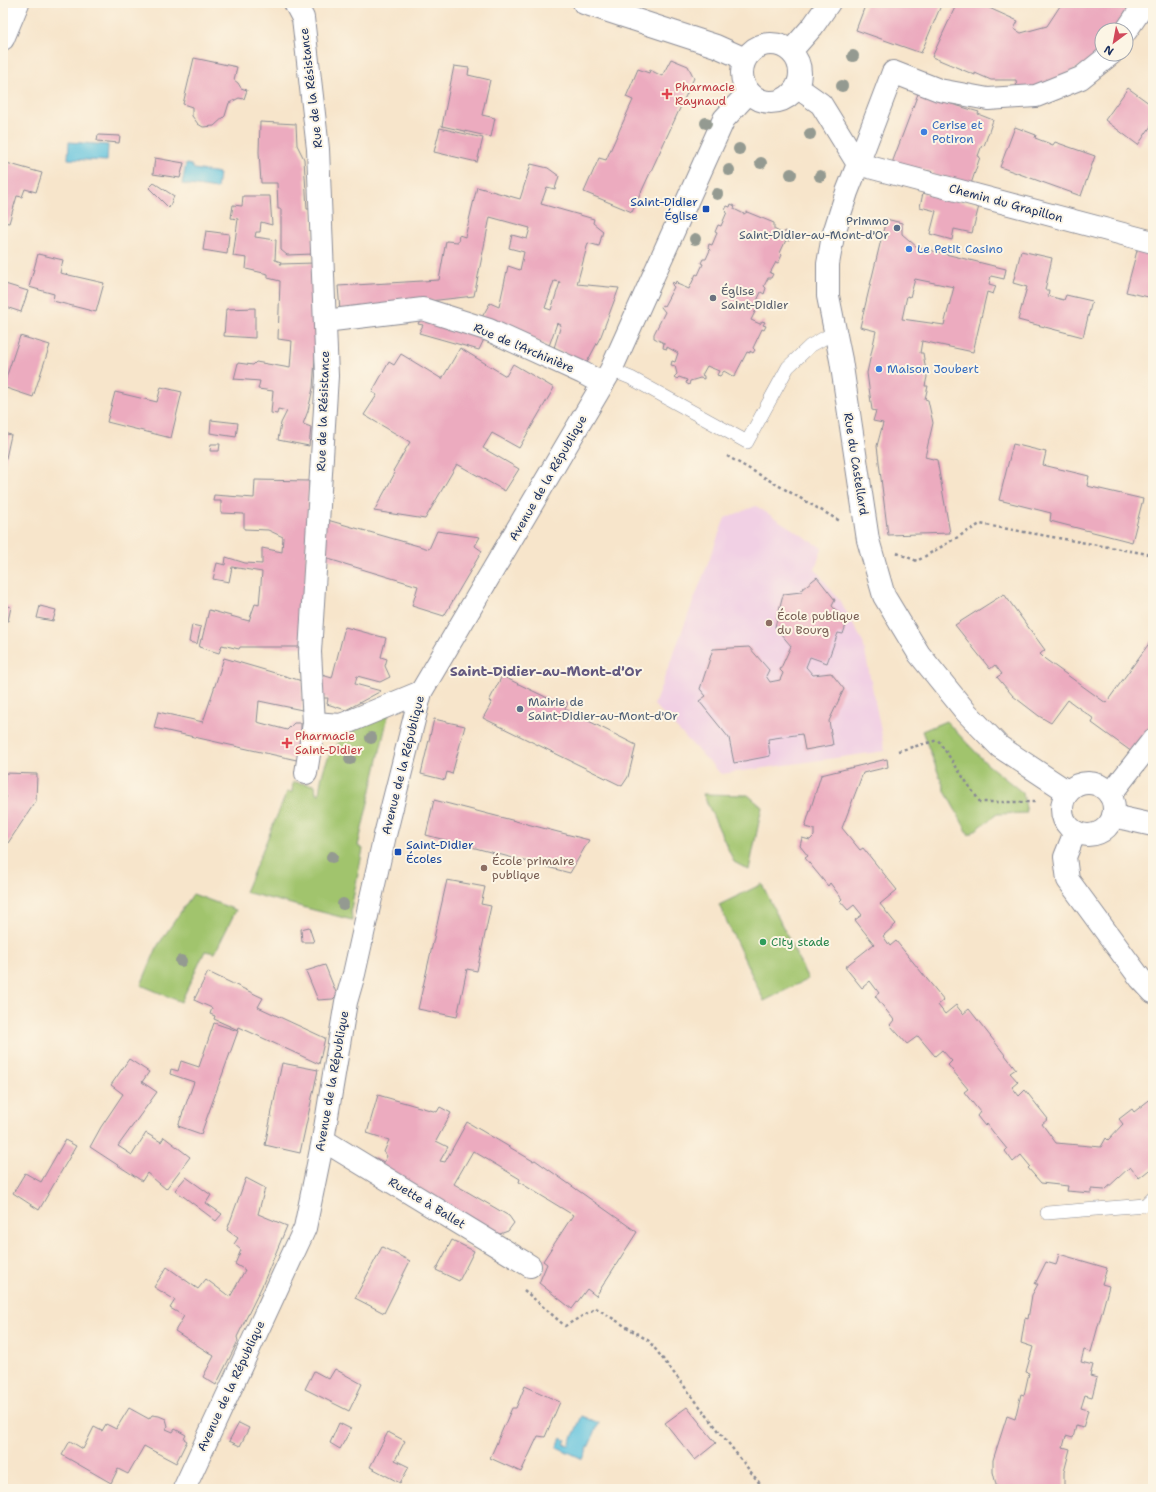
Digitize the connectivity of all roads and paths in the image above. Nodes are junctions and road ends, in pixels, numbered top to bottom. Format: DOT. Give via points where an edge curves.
graph roads {
  1 [pos="18,3"];
  2 [pos="295,3"];
  3 [pos="584,3"];
  4 [pos="829,3"];
  5 [pos="1145,3"];
  6 [pos="1132,22"];
  7 [pos="3,39"];
  8 [pos="791,51"];
  9 [pos="745,59"];
  10 [pos="1101,62"];
  11 [pos="797,87"];
  12 [pos="749,92"];
  13 [pos="858,164"];
  14 [pos="1153,242"];
  15 [pos="325,320"];
  16 [pos="835,332"];
  17 [pos="607,377"];
  18 [pos="421,692"];
  19 [pos="314,723"];
  20 [pos="1153,740"];
  21 [pos="898,751"];
  22 [pos="306,773"];
  23 [pos="1110,795"];
  24 [pos="1065,797"];
  25 [pos="1113,816"];
  26 [pos="1153,825"];
  27 [pos="1075,832"];
  28 [pos="1153,992"];
  29 [pos="323,1140"];
  30 [pos="1153,1197"];
  31 [pos="1047,1213"];
  32 [pos="530,1266"];
  33 [pos="184,1489"];
  34 [pos="764,1489"];
  1 -- 7 [label="street"];
  2 -- 15 [label="street, Rue de la Résistance" via="302,18 318,149"];
  3 -- 9 [label="street" via="716,46"];
  4 -- 8 [label="street"];
  5 -- 6 [label="street"];
  8 -- 9 [label="street" via="783,46 766,44 758,47"];
  8 -- 11 [label="street" via="800,68"];
  9 -- 12 [label="street" via="742,70 743,82"];
  10 -- 13 [label="street, Rue du Castellard" via="1081,78 1036,96 988,99 939,90 893,72"];
  11 -- 12 [label="street" via="791,94 774,102 756,98"];
  11 -- 13 [label="street" via="821,104"];
  12 -- 17 [label="street, Avenue de la République" via="724,119"];
  13 -- 14 [label="street, Chemin du Grapillon"];
  13 -- 16 [label="street, Rue du Castellard" via="833,236 828,264 828,296"];
  15 -- 17 [label="street, Rue de l'Archinière" via="423,309 489,330 583,373"];
  15 -- 19 [label="street, Rue de la Résistance" via="327,376 310,652"];
  16 -- 17 [label="lane" via="810,346 788,367 747,442 631,378"];
  16 -- 24 [label="street, Rue du Castellard" via="868,540 884,596 919,654 966,712 1000,747"];
  17 -- 18 [label="street, Avenue de la République"];
  18 -- 19 [label="street" via="341,725"];
  18 -- 29 [label="street, Avenue de la République" via="346,1002"];
  19 -- 22 [label="street, Rue de la Résistance"];
  20 -- 23 [label="street"];
  21 -- 24 [label="path" via="938,740 980,802"];
  23 -- 24 [label="street" via="1098,784 1090,782 1074,786"];
  23 -- 25 [label="street" via="1114,805"];
  24 -- 27 [label="street" via="1062,814"];
  25 -- 26 [label="street"];
  25 -- 27 [label="street" via="1105,829 1098,833 1091,835"];
  27 -- 28 [label="street" via="1065,857 1068,880"];
  29 -- 32 [label="street, Ruette à Ballet"];
  29 -- 33 [label="street, Avenue de la République" via="305,1228"];
  30 -- 31 [label="lane" via="1145,1205"];
  32 -- 34 [label="path" via="520,1287 565,1326 596,1308 649,1341"];
}
